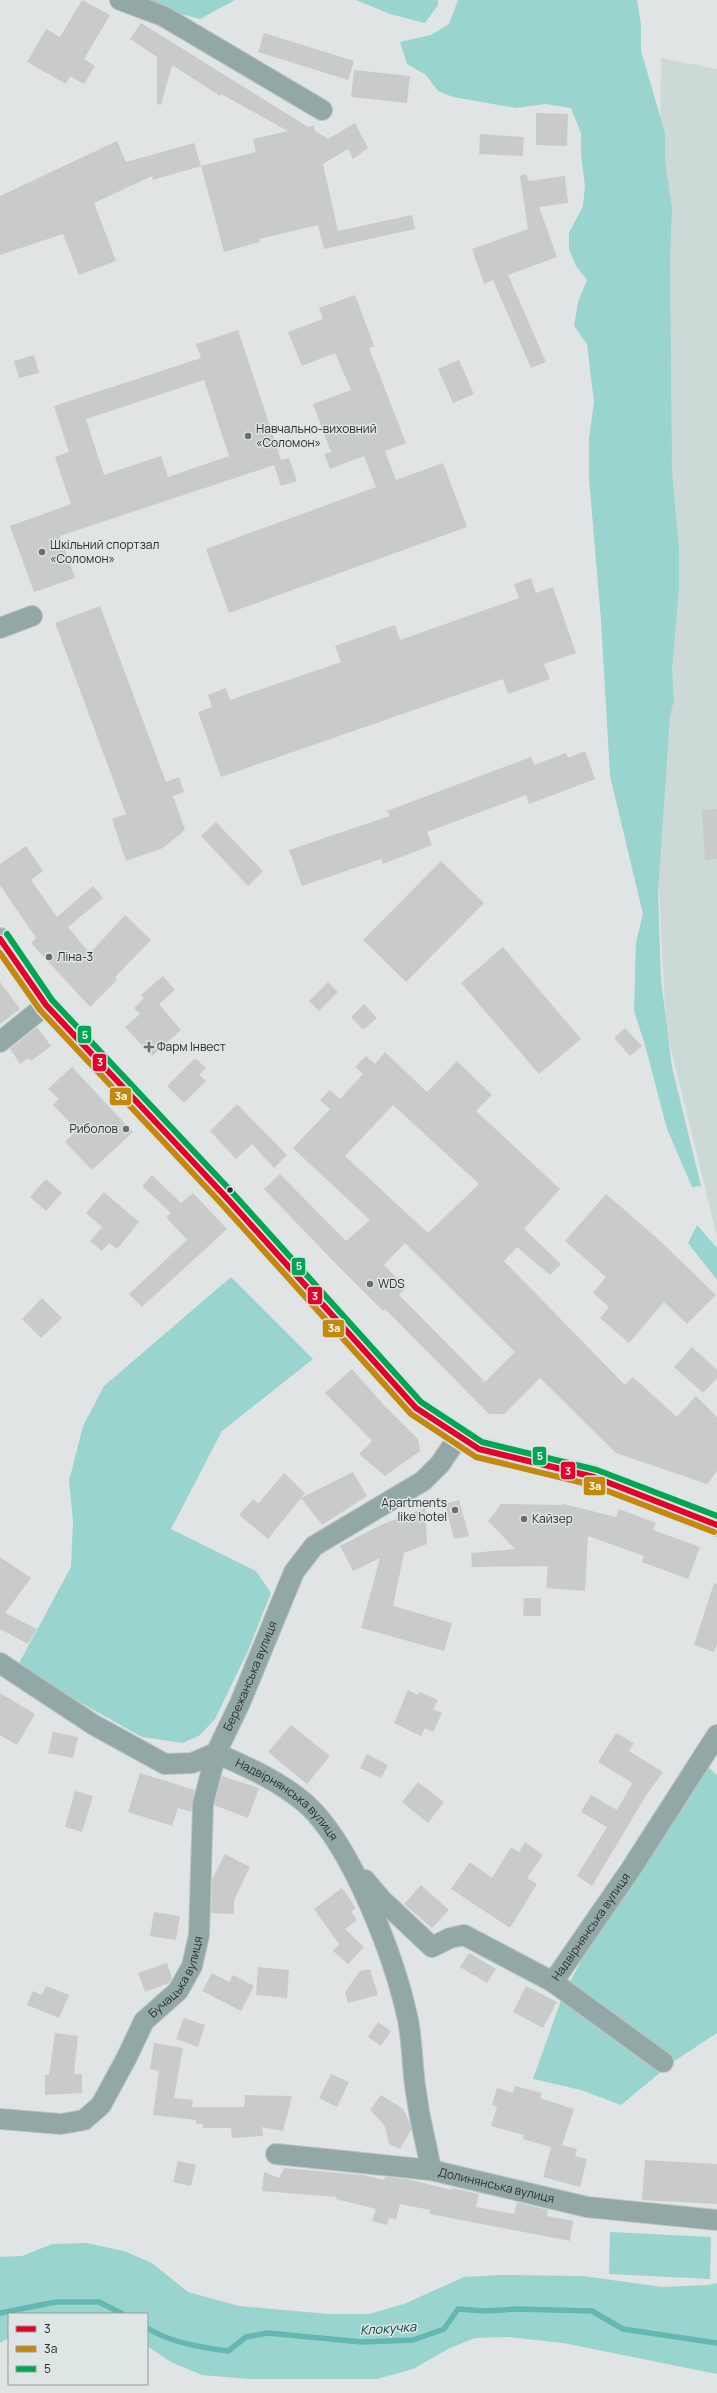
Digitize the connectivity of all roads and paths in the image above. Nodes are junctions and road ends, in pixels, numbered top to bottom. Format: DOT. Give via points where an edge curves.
graph roads {
  1 [pos="120,0"];
  2 [pos="322,110"];
  3 [pos="32,616"];
  4 [pos="0,628"];
  5 [pos="0,939"];
  6 [pos="46,1005"];
  7 [pos="0,1042"];
  8 [pos="458,1436"];
  9 [pos="717,1525"];
  10 [pos="0,1663"];
  11 [pos="717,1735"];
  12 [pos="216,1753"];
  13 [pos="346,1858"];
  14 [pos="553,1982"];
  15 [pos="663,2062"];
  16 [pos="0,2118"];
  17 [pos="276,2154"];
  18 [pos="432,2170"];
  19 [pos="717,2220"];
  1 -- 2 [label="street" via="163,16"];
  3 -- 4 [label="street"];
  5 -- 6 [label="main road"];
  6 -- 7 [label="street"];
  6 -- 8 [label="main road" via="224,1195 416,1408"];
  8 -- 9 [label="main road" via="479,1449 594,1477"];
  8 -- 12 [label="street, Бережанська вулиця" via="440,1464 423,1481 314,1546 294,1572 240,1703"];
  10 -- 12 [label="street" via="94,1725 165,1764 192,1763"];
  11 -- 14 [label="street, Надвірнянська вулиця" via="631,1869"];
  12 -- 13 [label="street, Надвірнянська вулиця" via="272,1779 306,1804"];
  12 -- 16 [label="street, Бучацька вулиця" via="203,1804 199,1935 192,1966 178,1991 144,2021 101,2104 84,2120 61,2124"];
  13 -- 14 [label="street, Надвірнянська вулиця" via="382,1900 432,1947 450,1938 464,1935"];
  13 -- 18 [label="street, Надвірнянська вулиця" via="384,1941 408,2020 416,2098"];
  14 -- 15 [label="street"];
  17 -- 18 [label="street, Долинянська вулиця"];
  18 -- 19 [label="street, Долинянська вулиця" via="587,2207"];
}
